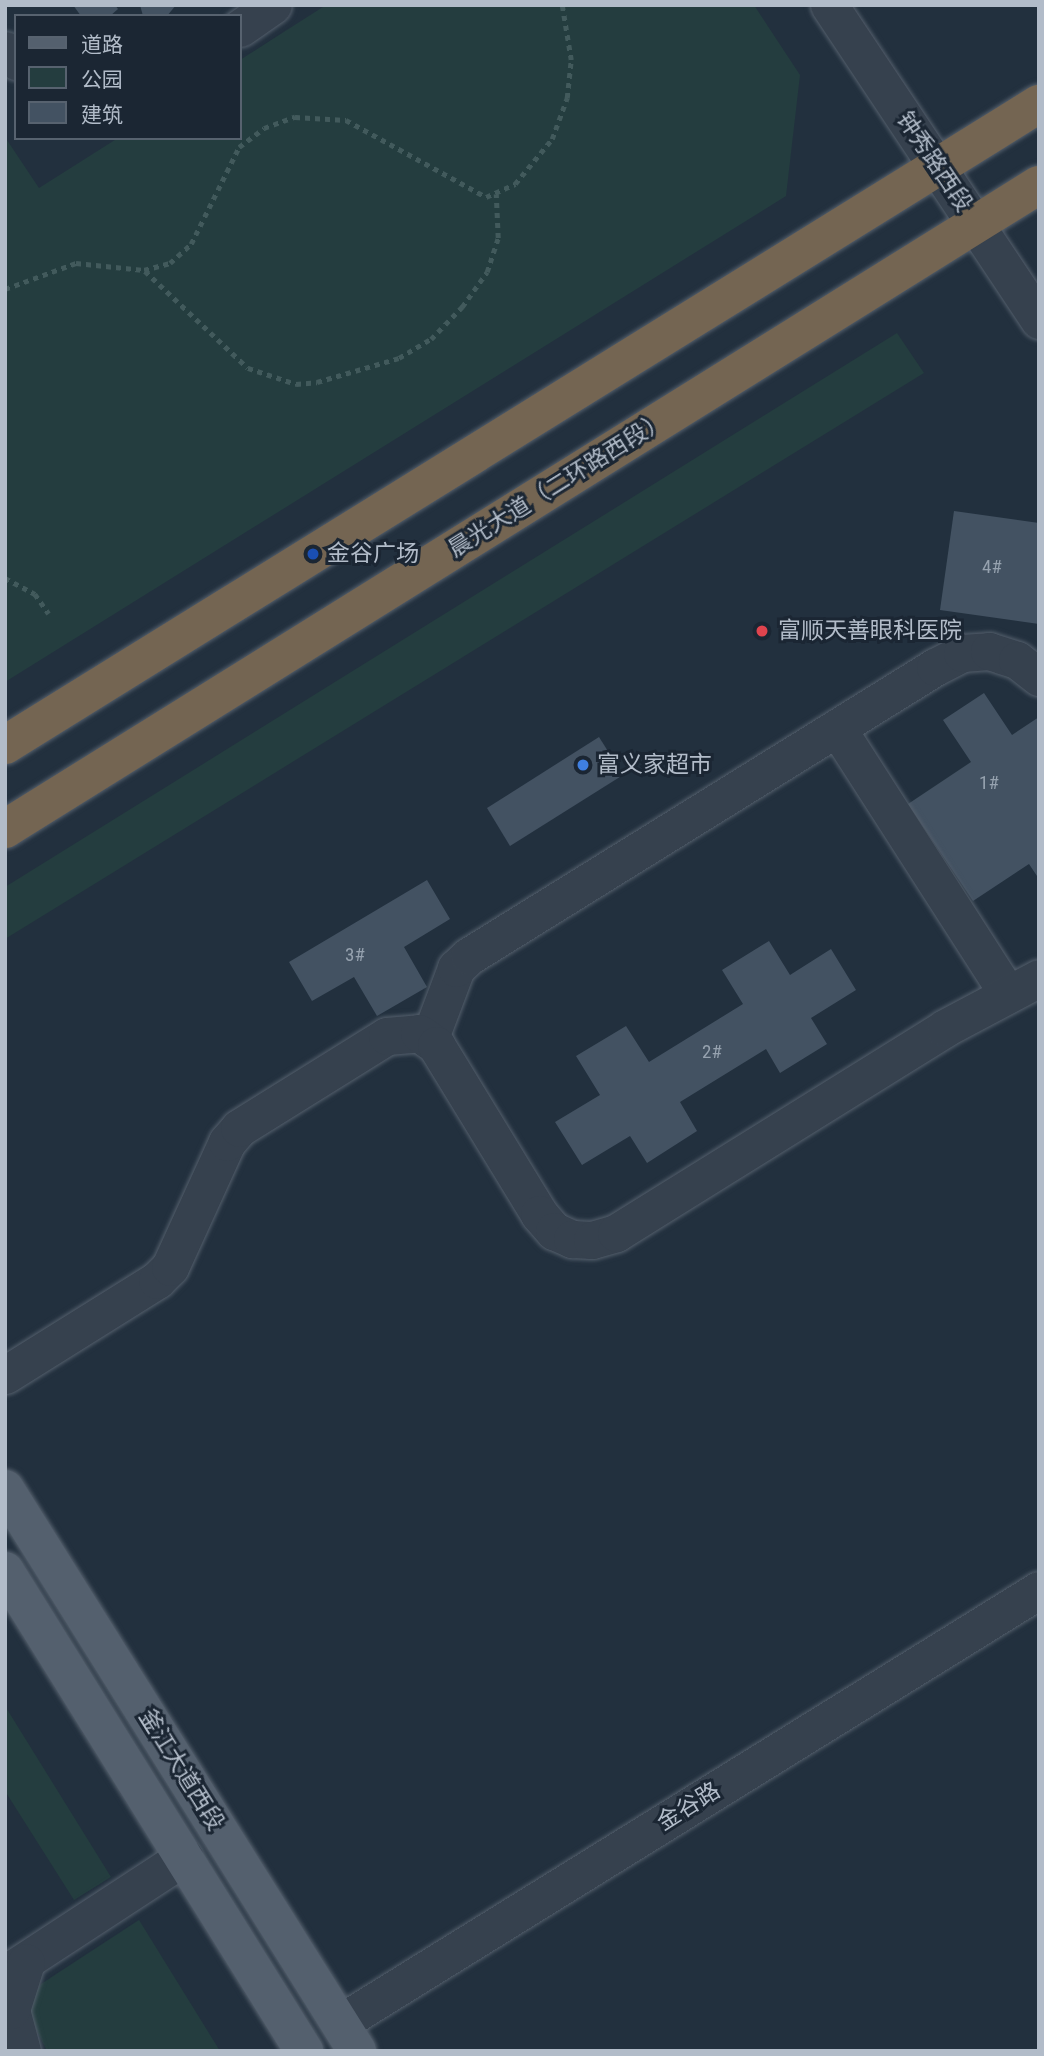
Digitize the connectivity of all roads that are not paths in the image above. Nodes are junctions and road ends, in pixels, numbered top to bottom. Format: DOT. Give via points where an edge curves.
graph roads {
  1 [pos="273,5"];
  2 [pos="829,5"];
  3 [pos="242,27"];
  4 [pos="1039,104"];
  5 [pos="938,167"];
  6 [pos="1039,185"];
  7 [pos="976,224"];
  8 [pos="1039,320"];
  9 [pos="1039,677"];
  10 [pos="837,728"];
  11 [pos="5,745"];
  12 [pos="5,829"];
  13 [pos="1023,986"];
  14 [pos="429,1040"];
  15 [pos="5,1374"];
  16 [pos="5,1489"];
  17 [pos="5,1571"];
  18 [pos="1039,1590"];
  19 [pos="184,1857"];
  20 [pos="16,1968"];
  21 [pos="348,2037"];
  22 [pos="22,2051"];
  23 [pos="304,2051"];
  1 -- 3 [label="street"];
  2 -- 5 [label="street, 钟秀路西段"];
  4 -- 5 [label="highway"];
  5 -- 7 [label="street, 钟秀路西段"];
  5 -- 11 [label="highway"];
  6 -- 7 [label="highway, 晨光大道（二环路西段）"];
  7 -- 8 [label="street, 钟秀路西段"];
  7 -- 12 [label="highway, 晨光大道（二环路西段）"];
  9 -- 10 [label="street" via="1017,660 989,652 962,653"];
  10 -- 13 [label="street"];
  10 -- 14 [label="street" via="469,956 456,968"];
  13 -- 14 [label="street" via="945,1028 616,1233 592,1241 554,1231 539,1214"];
  14 -- 15 [label="street" via="405,1032 387,1036 239,1128 227,1142 170,1267 157,1280"];
  16 -- 21 [label="main road, 釜江大道西段"];
  17 -- 19 [label="main road, 釜江大道西段"];
  18 -- 21 [label="street, 金谷路"];
  19 -- 20 [label="street"];
  19 -- 23 [label="main road, 釜江大道西段"];
  20 -- 22 [label="street" via="11,2010"];
}
